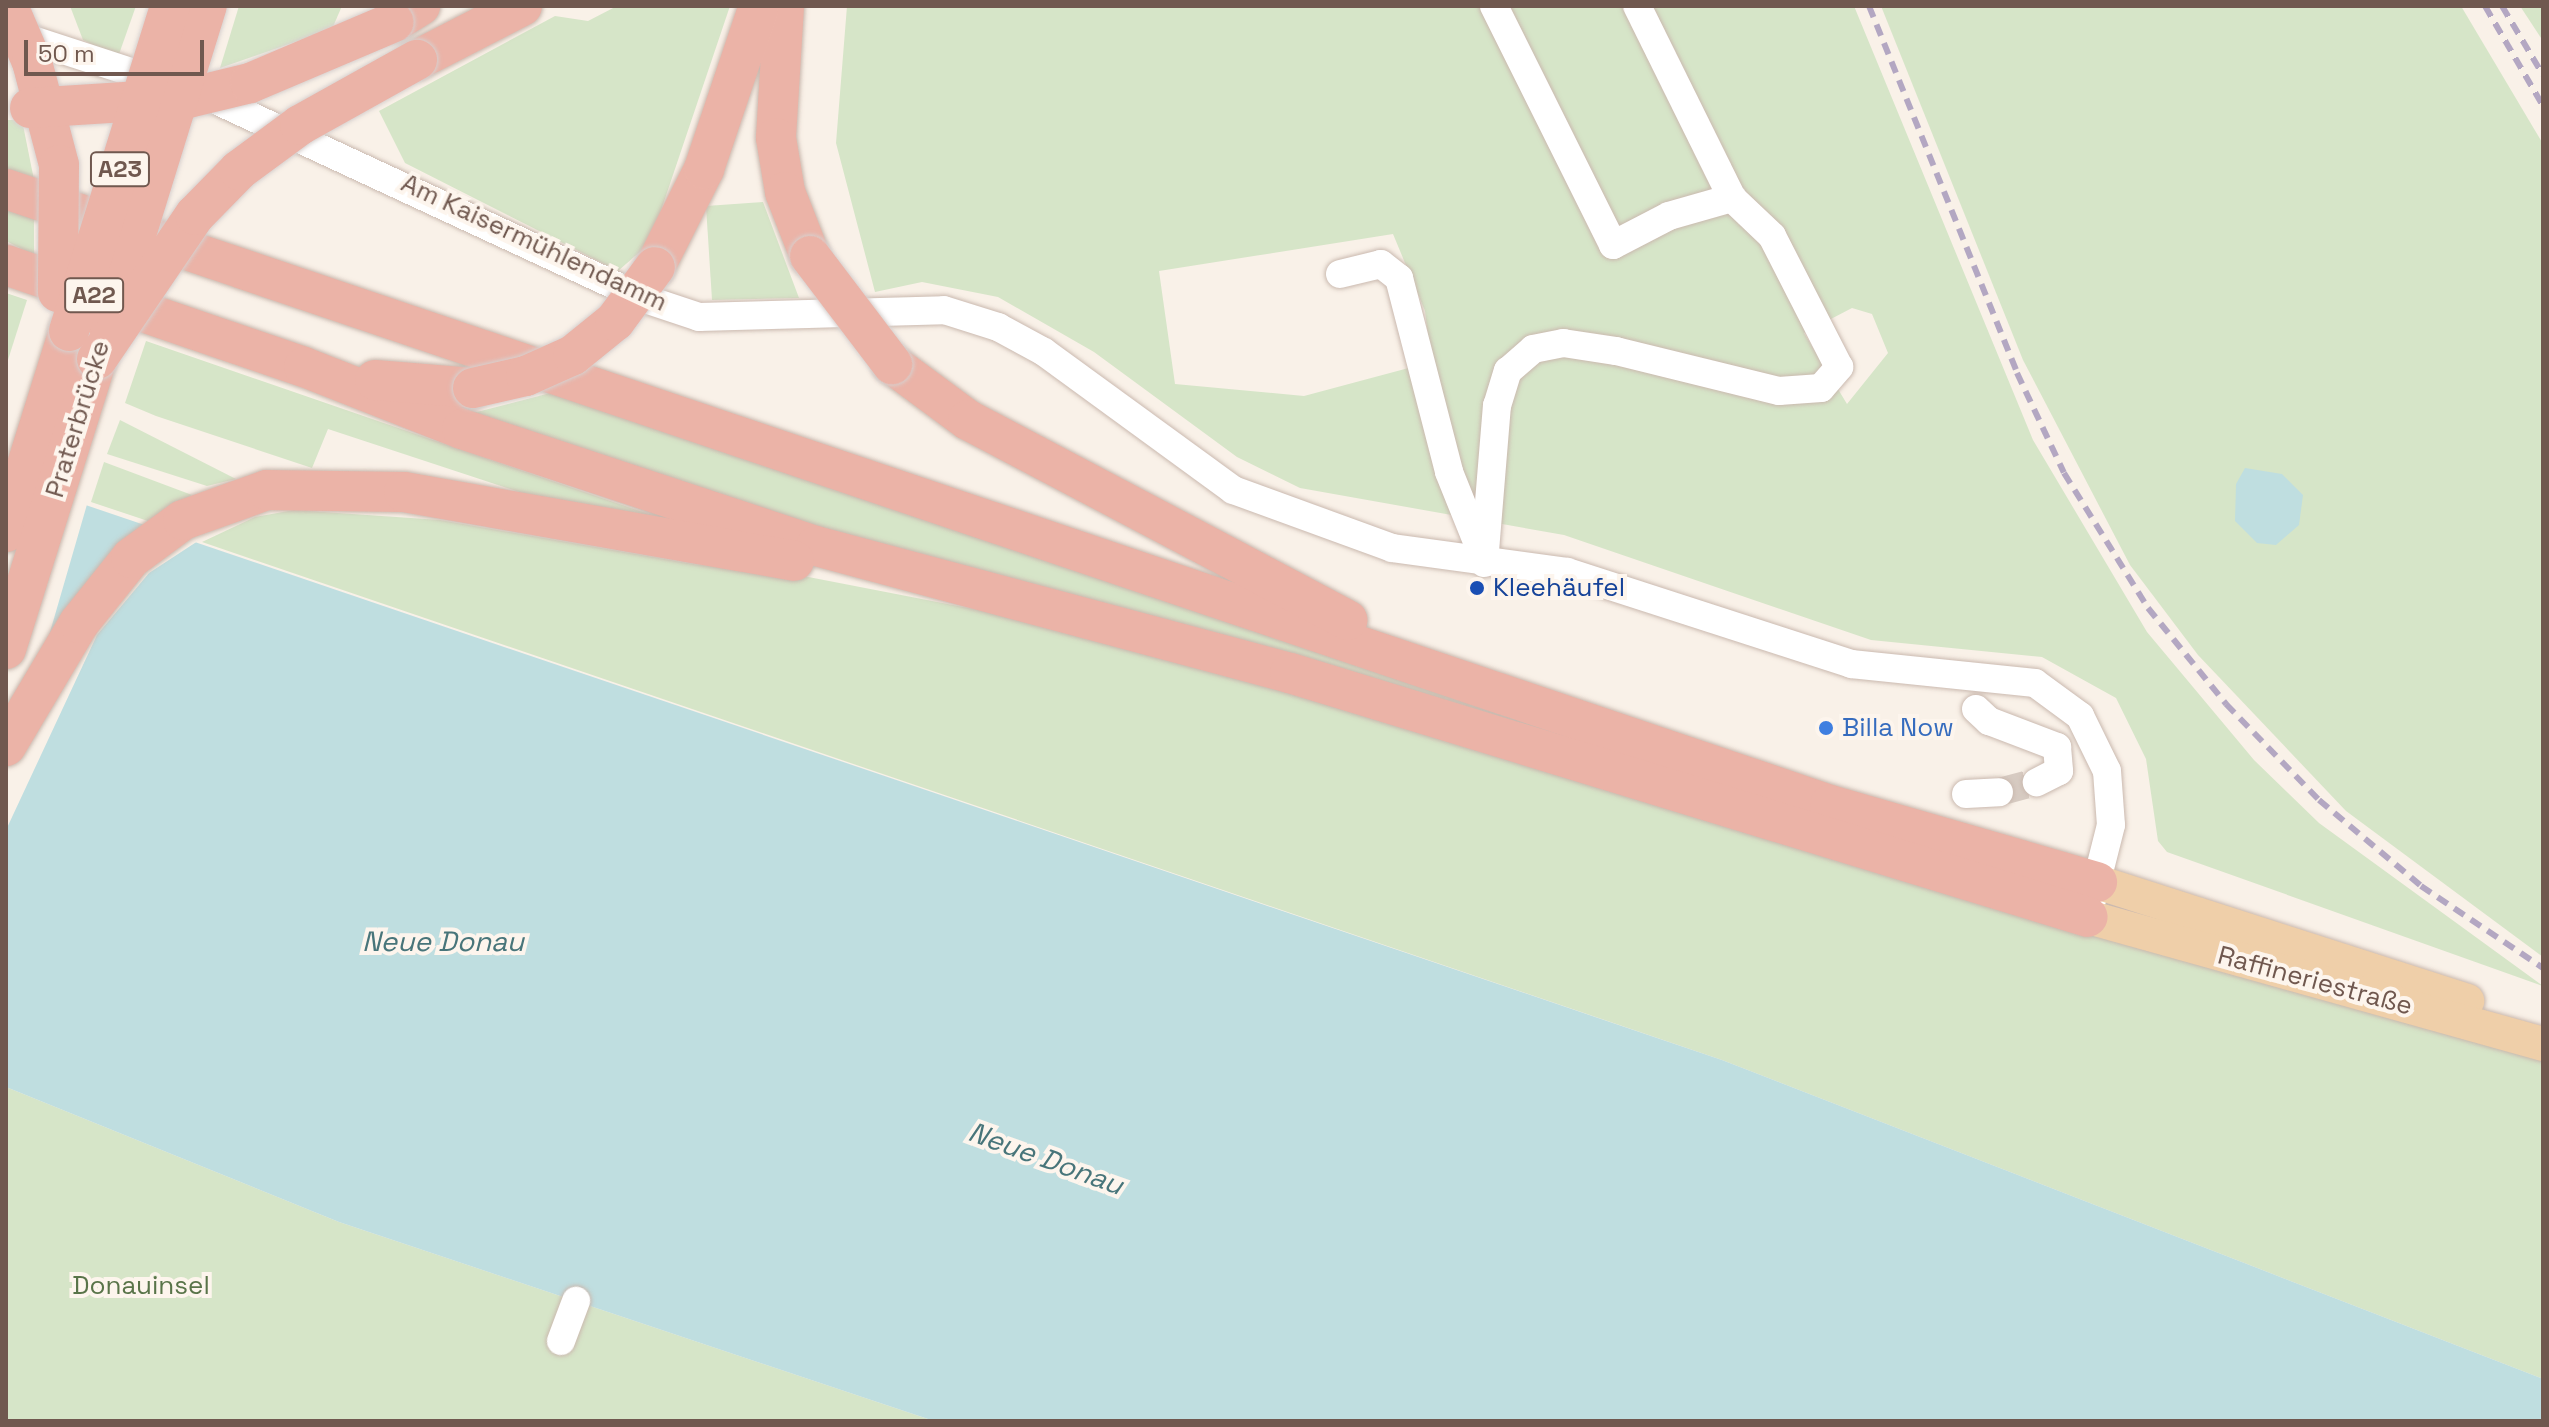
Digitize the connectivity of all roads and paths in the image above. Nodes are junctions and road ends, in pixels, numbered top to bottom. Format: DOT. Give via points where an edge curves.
graph roads {
  1 [pos="8,6"];
  2 [pos="170,6"];
  3 [pos="207,6"];
  4 [pos="522,6"];
  5 [pos="759,6"];
  6 [pos="784,6"];
  7 [pos="1494,6"];
  8 [pos="1637,6"];
  9 [pos="407,14"];
  10 [pos="6,31"];
  11 [pos="18,107"];
  12 [pos="6,189"];
  13 [pos="1732,198"];
  14 [pos="6,265"];
  15 [pos="1340,274"];
  16 [pos="97,359"];
  17 [pos="58,365"];
  18 [pos="304,367"];
  19 [pos="6,532"];
  20 [pos="1484,563"];
  21 [pos="952,587"];
  22 [pos="6,649"];
  23 [pos="1497,694"];
  24 [pos="1976,709"];
  25 [pos="6,746"];
  26 [pos="2037,782"];
  27 [pos="1999,792"];
  28 [pos="1966,794"];
  29 [pos="2092,900"];
  30 [pos="2543,1026"];
  31 [pos="2543,1044"];
  32 [pos="576,1301"];
  33 [pos="561,1341"];
  1 -- 17 [label="highway, bridge" via="36,75 59,165"];
  2 -- 17 [label="highway, Praterbrücke / A23, bridge"];
  3 -- 16 [label="highway, Praterbrücke / A23, bridge"];
  4 -- 16 [label="highway, bridge" via="300,125 239,170 195,215"];
  5 -- 18 [label="highway, bridge" via="704,169 655,267 615,321 573,355 526,376 473,388 399,384"];
  6 -- 23 [label="highway, bridge" via="776,138 785,192 810,256 892,364 968,420 1238,567"];
  7 -- 13 [label="street" via="1613,245 1669,216"];
  8 -- 13 [label="street"];
  9 -- 11 [label="highway, bridge" via="311,61 204,94"];
  10 -- 20 [label="street, Am Kaisermühlendamm" via="237,104 594,276 699,317 944,310 998,327 1044,352 1233,490 1392,548"];
  12 -- 23 [label="highway"];
  13 -- 20 [label="street" via="1772,236 1821,322 1839,367 1835,376 1821,388 1779,391 1616,351 1563,343 1533,349 1508,371 1497,406"];
  14 -- 18 [label="highway, A22"];
  15 -- 20 [label="street" via="1381,264 1399,278 1449,472"];
  16 -- 22 [label="highway, Praterbrücke / A23"];
  17 -- 19 [label="highway, Praterbrücke / A23"];
  18 -- 21 [label="highway" via="476,434"];
  20 -- 29 [label="street, Am Kaisermühlendamm" via="1567,572 1851,664 2035,683 2080,716 2107,771 2111,825"];
  21 -- 25 [label="highway" via="520,511 331,486 267,490 210,506 158,535 106,585"];
  21 -- 29 [label="highway" via="1290,673"];
  23 -- 29 [label="highway" via="1830,805"];
  24 -- 26 [label="street" via="1989,721 2057,747 2059,771"];
  27 -- 28 [label="street"];
  29 -- 30 [label="main road, Raffineriestraße"];
  29 -- 31 [label="main road, Raffineriestraße"];
  32 -- 33 [label="street"];
}
